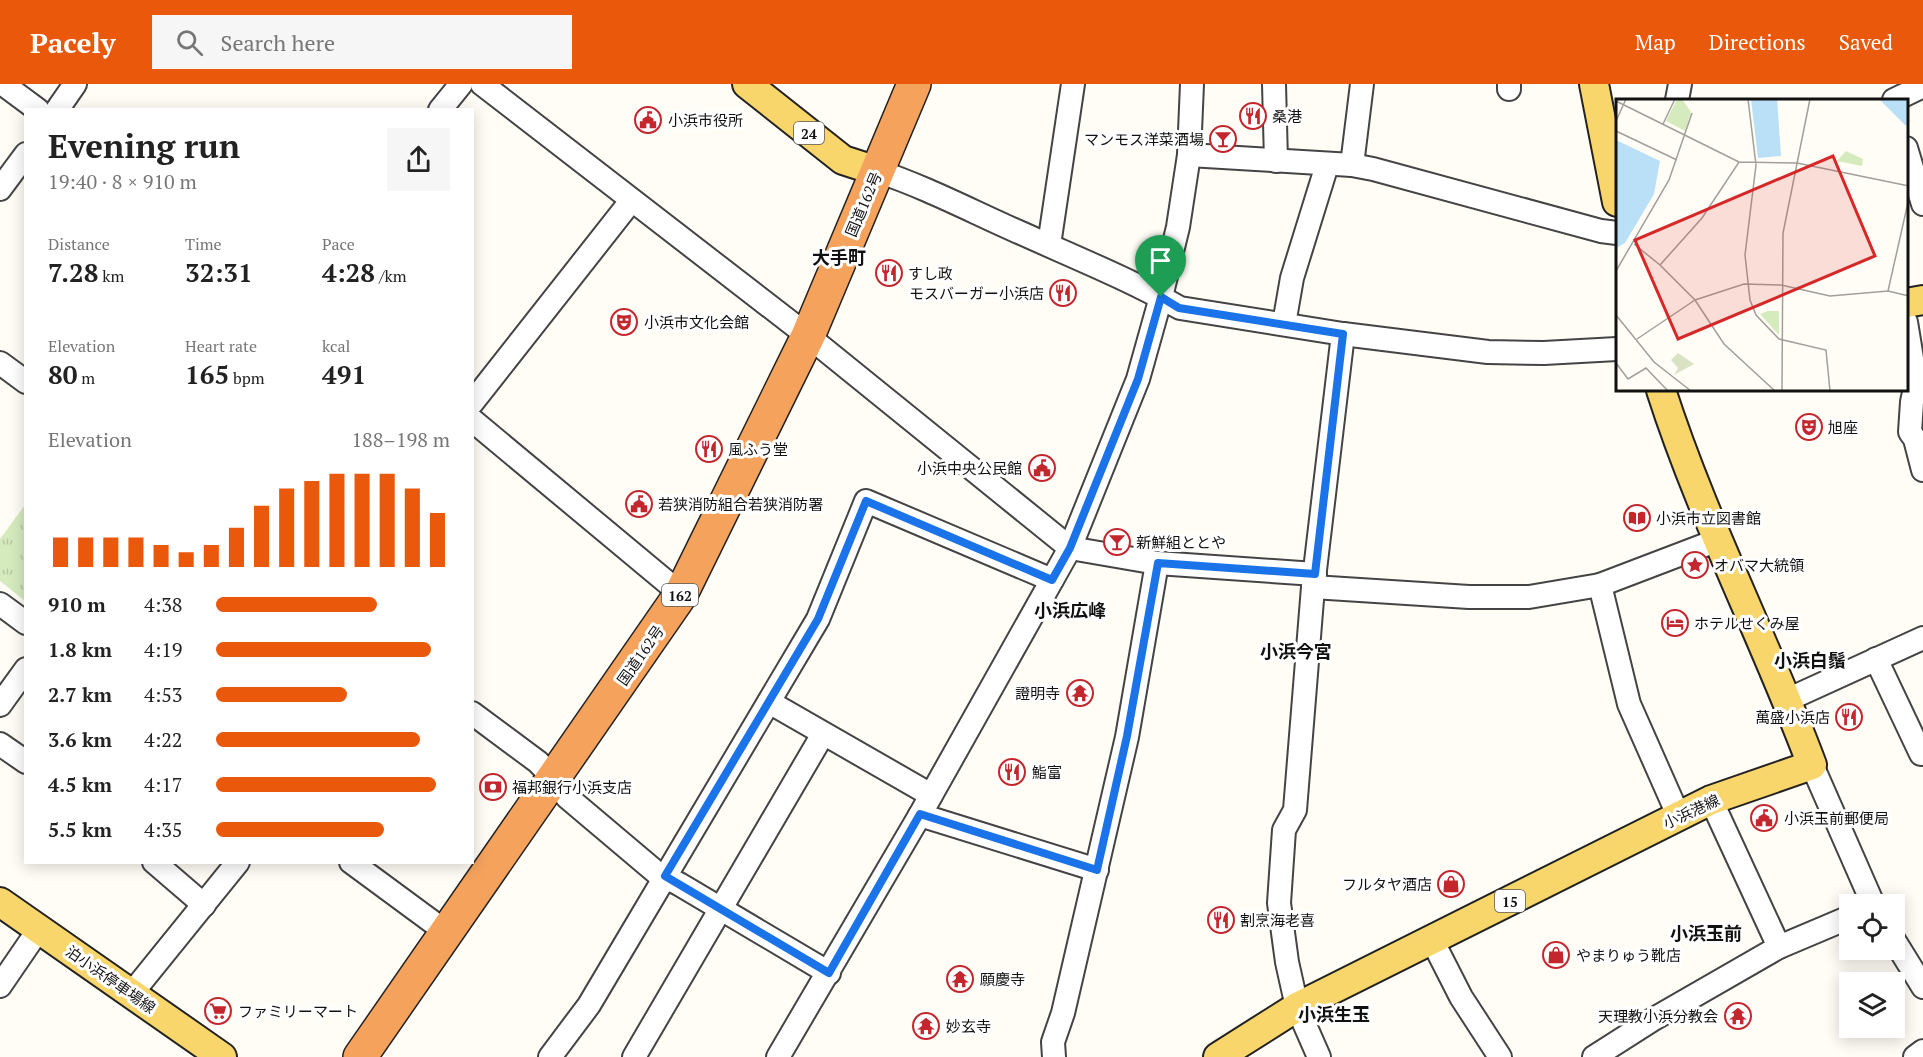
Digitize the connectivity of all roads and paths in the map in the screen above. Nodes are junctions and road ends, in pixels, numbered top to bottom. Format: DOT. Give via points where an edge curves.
graph roads {
  1 [pos="3,84"];
  2 [pos="75,84"];
  3 [pos="461,84"];
  4 [pos="482,84"];
  5 [pos="747,84"];
  6 [pos="914,84"];
  7 [pos="1073,84"];
  8 [pos="1192,84"];
  9 [pos="1274,84"];
  10 [pos="1362,84"];
  11 [pos="1594,84"];
  12 [pos="1680,84"];
  13 [pos="1923,86"];
  14 [pos="1677,99"];
  15 [pos="1896,99"];
  16 [pos="35,108"];
  17 [pos="58,108"];
  18 [pos="442,108"];
  19 [pos="1189,155"];
  20 [pos="1908,155"];
  21 [pos="24,157"];
  22 [pos="1276,161"];
  23 [pos="1327,165"];
  24 [pos="1352,165"];
  25 [pos="877,171"];
  26 [pos="1616,185"];
  27 [pos="0,189"];
  28 [pos="631,201"];
  29 [pos="1923,204"];
  30 [pos="1616,233"];
  31 [pos="1049,245"];
  32 [pos="1161,297"];
  33 [pos="1923,300"];
  34 [pos="1908,303"];
  35 [pos="1284,324"];
  36 [pos="1343,334"];
  37 [pos="1908,334"];
  38 [pos="808,336"];
  39 [pos="1616,349"];
  40 [pos="0,363"];
  41 [pos="24,381"];
  42 [pos="1662,392"];
  43 [pos="474,400"];
  44 [pos="474,422"];
  45 [pos="1923,470"];
  46 [pos="1718,540"];
  47 [pos="1070,548"];
  48 [pos="1158,563"];
  49 [pos="1052,580"];
  50 [pos="1314,581"];
  51 [pos="1600,585"];
  52 [pos="681,594"];
  53 [pos="0,604"];
  54 [pos="24,622"];
  55 [pos="1923,638"];
  56 [pos="1876,659"];
  57 [pos="24,672"];
  58 [pos="1787,700"];
  59 [pos="769,702"];
  60 [pos="0,705"];
  61 [pos="474,714"];
  62 [pos="824,734"];
  63 [pos="0,744"];
  64 [pos="1921,754"];
  65 [pos="24,761"];
  66 [pos="1812,765"];
  67 [pos="554,779"];
  68 [pos="1711,800"];
  69 [pos="926,805"];
  70 [pos="1679,816"];
  71 [pos="156,864"];
  72 [pos="236,864"];
  73 [pos="354,864"];
  74 [pos="1097,870"];
  75 [pos="665,876"];
  76 [pos="1869,894"];
  77 [pos="0,902"];
  78 [pos="204,904"];
  79 [pos="721,909"];
  80 [pos="1839,921"];
  81 [pos="39,929"];
  82 [pos="446,932"];
  83 [pos="1432,940"];
  84 [pos="1779,947"];
  85 [pos="1905,958"];
  86 [pos="829,973"];
  87 [pos="0,986"];
  88 [pos="1923,987"];
  89 [pos="132,993"];
  90 [pos="1298,1007"];
  91 [pos="1923,1051"];
  92 [pos="222,1057"];
  93 [pos="360,1057"];
  94 [pos="550,1057"];
  95 [pos="634,1057"];
  96 [pos="778,1057"];
  97 [pos="1054,1057"];
  98 [pos="1218,1057"];
  99 [pos="1319,1057"];
  100 [pos="1500,1057"];
  101 [pos="1594,1057"];
  102 [pos="1916,1057"];
  1 -- 16 [label="street"];
  2 -- 17 [label="street"];
  3 -- 18 [label="street"];
  4 -- 28 [label="street"];
  5 -- 25 [label="main road, 24" via="843,160"];
  6 -- 25 [label="highway, 国道162号 / 162"];
  7 -- 31 [label="street"];
  8 -- 19 [label="street"];
  9 -- 22 [label="street"];
  10 -- 24 [label="street"];
  11 -- 26 [label="main road"];
  12 -- 14 [label="street"];
  13 -- 15 [label="street"];
  19 -- 22 [label="street"];
  19 -- 32 [label="street" via="1178,227"];
  20 -- 29 [label="street"];
  21 -- 27 [label="street"];
  22 -- 23 [label="street"];
  23 -- 24 [label="street"];
  23 -- 35 [label="street" via="1292,279"];
  24 -- 30 [label="street"];
  25 -- 31 [label="street"];
  25 -- 38 [label="highway, 国道162号 / 162"];
  28 -- 38 [label="street"];
  28 -- 43 [label="street"];
  31 -- 32 [label="street"];
  32 -- 35 [label="street" via="1179,308"];
  32 -- 47 [label="street" via="1138,379"];
  33 -- 34 [label="main road"];
  35 -- 36 [label="street"];
  36 -- 39 [label="street" via="1488,352"];
  36 -- 50 [label="street"];
  37 -- 45 [label="street" via="1916,384 1910,432"];
  38 -- 47 [label="street"];
  38 -- 52 [label="highway, 国道162号 / 162"];
  40 -- 41 [label="street"];
  42 -- 46 [label="main road"];
  44 -- 52 [label="street"];
  46 -- 51 [label="street"];
  46 -- 58 [label="main road"];
  47 -- 48 [label="street"];
  47 -- 49 [label="street"];
  48 -- 50 [label="street"];
  48 -- 74 [label="street" via="1127,736"];
  49 -- 59 [label="street" via="866,501 818,619"];
  49 -- 69 [label="street"];
  50 -- 51 [label="street" via="1469,597 1529,597"];
  50 -- 90 [label="street" via="1295,810 1284,830 1279,903"];
  51 -- 70 [label="street" via="1629,705"];
  52 -- 67 [label="highway, 国道162号 / 162"];
  53 -- 54 [label="street"];
  55 -- 56 [label="street"];
  56 -- 58 [label="street"];
  56 -- 64 [label="street"];
  57 -- 60 [label="street"];
  58 -- 66 [label="main road"];
  59 -- 62 [label="street"];
  59 -- 75 [label="street"];
  61 -- 67 [label="street" via="538,762"];
  62 -- 69 [label="street"];
  62 -- 79 [label="street"];
  63 -- 65 [label="street"];
  66 -- 68 [label="main road, 小浜港線 / 15"];
  66 -- 76 [label="street"];
  67 -- 75 [label="street" via="567,797"];
  67 -- 82 [label="highway, 国道162号 / 162"];
  68 -- 70 [label="main road, 小浜港線 / 15"];
  68 -- 84 [label="street"];
  69 -- 74 [label="street"];
  69 -- 86 [label="street"];
  70 -- 83 [label="main road, 小浜港線 / 15"];
  71 -- 78 [label="street"];
  72 -- 78 [label="street"];
  73 -- 82 [label="street"];
  74 -- 97 [label="street" via="1053,1042"];
  75 -- 79 [label="street"];
  75 -- 94 [label="street" via="589,1005"];
  77 -- 81 [label="main road, 泊小浜停車場線"];
  78 -- 89 [label="street"];
  79 -- 86 [label="street"];
  79 -- 95 [label="street"];
  80 -- 84 [label="street"];
  81 -- 87 [label="street"];
  81 -- 89 [label="main road, 泊小浜停車場線"];
  82 -- 93 [label="highway, 国道162号 / 162"];
  83 -- 90 [label="main road, 小浜港線 / 15"];
  83 -- 100 [label="street" via="1461,997"];
  84 -- 101 [label="street"];
  85 -- 88 [label="street"];
  86 -- 96 [label="street"];
  89 -- 92 [label="main road, 泊小浜停車場線"];
  90 -- 98 [label="main road, 小浜港線 / 15"];
  90 -- 99 [label="street"];
  91 -- 102 [label="street"];
}
